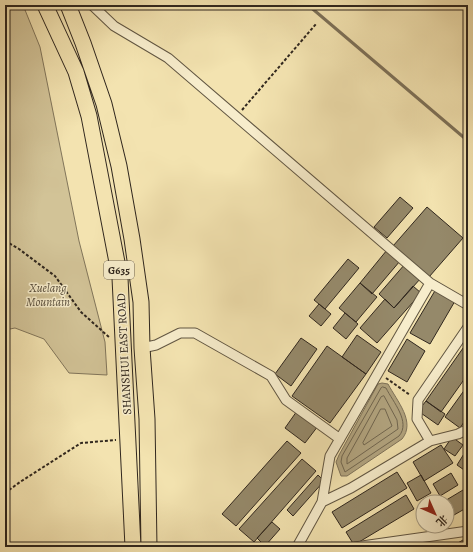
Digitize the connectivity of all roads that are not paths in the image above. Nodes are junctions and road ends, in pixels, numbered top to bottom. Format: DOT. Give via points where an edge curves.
graph roads {
  1 [pos="45,5"];
  2 [pos="68,5"];
  3 [pos="92,5"];
  4 [pos="430,283"];
  5 [pos="468,305"];
  6 [pos="468,327"];
  7 [pos="142,348"];
  8 [pos="468,429"];
  9 [pos="340,439"];
  10 [pos="430,441"];
  11 [pos="322,502"];
  12 [pos="468,531"];
  13 [pos="133,547"];
  14 [pos="150,547"];
  15 [pos="297,547"];
  16 [pos="355,547"];
  1 -- 13 [label="highway, SHANSHUI EAST ROAD / G635" via="76,72 89,116 120,278"];
  2 -- 7 [label="highway, SHANSHUI EAST ROAD / G635" via="104,104 119,166 142,302"];
  3 -- 4 [label="street" via="114,26 168,58"];
  4 -- 5 [label="street"];
  4 -- 9 [label="street"];
  6 -- 10 [label="street" via="418,400 417,419"];
  7 -- 9 [label="street" via="156,345 180,334 195,333 271,376 286,400"];
  7 -- 14 [label="highway, SHANSHUI EAST ROAD / G635" via="147,419"];
  8 -- 10 [label="street"];
  9 -- 11 [label="street" via="330,456"];
  10 -- 11 [label="street"];
  11 -- 15 [label="street"];
  12 -- 16 [label="street"];
}
